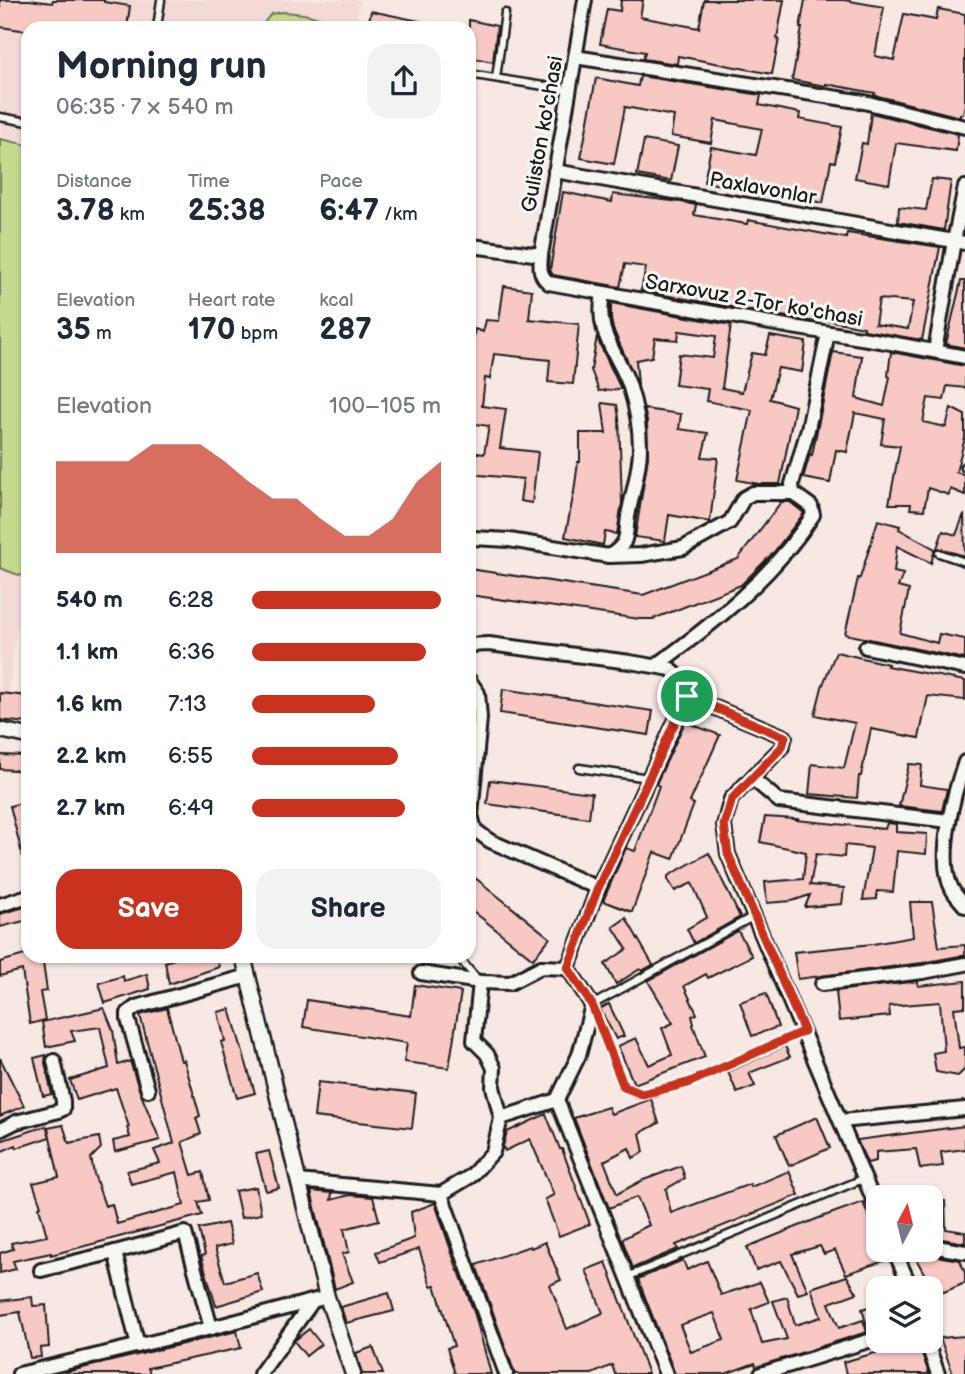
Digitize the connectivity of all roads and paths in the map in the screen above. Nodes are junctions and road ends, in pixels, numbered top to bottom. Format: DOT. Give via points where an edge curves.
graph roads {
  1 [pos="161,0"];
  2 [pos="585,0"];
  3 [pos="505,12"];
  4 [pos="158,21"];
  5 [pos="575,57"];
  6 [pos="476,75"];
  7 [pos="496,78"];
  8 [pos="569,90"];
  9 [pos="0,117"];
  10 [pos="21,121"];
  11 [pos="965,127"];
  12 [pos="555,171"];
  13 [pos="965,187"];
  14 [pos="959,242"];
  15 [pos="476,250"];
  16 [pos="541,255"];
  17 [pos="540,274"];
  18 [pos="603,294"];
  19 [pos="828,333"];
  20 [pos="935,351"];
  21 [pos="965,357"];
  22 [pos="793,493"];
  23 [pos="476,538"];
  24 [pos="939,553"];
  25 [pos="609,556"];
  26 [pos="965,562"];
  27 [pos="476,645"];
  28 [pos="866,647"];
  29 [pos="657,665"];
  30 [pos="965,668"];
  31 [pos="476,690"];
  32 [pos="687,696"];
  33 [pos="0,730"];
  34 [pos="21,734"];
  35 [pos="476,761"];
  36 [pos="965,762"];
  37 [pos="579,768"];
  38 [pos="649,778"];
  39 [pos="752,778"];
  40 [pos="949,821"];
  41 [pos="476,832"];
  42 [pos="598,888"];
  43 [pos="21,898"];
  44 [pos="0,905"];
  45 [pos="965,906"];
  46 [pos="754,916"];
  47 [pos="245,963"];
  48 [pos="463,963"];
  49 [pos="965,964"];
  50 [pos="568,968"];
  51 [pos="421,973"];
  52 [pos="248,976"];
  53 [pos="480,982"];
  54 [pos="822,984"];
  55 [pos="592,1005"];
  56 [pos="804,1031"];
  57 [pos="54,1061"];
  58 [pos="148,1090"];
  59 [pos="557,1100"];
  60 [pos="965,1109"];
  61 [pos="501,1118"];
  62 [pos="841,1121"];
  63 [pos="0,1130"];
  64 [pos="865,1178"];
  65 [pos="298,1181"];
  66 [pos="868,1185"];
  67 [pos="441,1194"];
  68 [pos="943,1247"];
  69 [pos="115,1252"];
  70 [pos="965,1252"];
  71 [pos="41,1270"];
  72 [pos="627,1277"];
  73 [pos="327,1297"];
  74 [pos="312,1302"];
  75 [pos="211,1328"];
  76 [pos="866,1342"];
  77 [pos="138,1346"];
  78 [pos="931,1353"];
  79 [pos="777,1372"];
  80 [pos="19,1374"];
  81 [pos="260,1374"];
  82 [pos="353,1374"];
  83 [pos="506,1374"];
  84 [pos="666,1374"];
  85 [pos="761,1374"];
  86 [pos="938,1374"];
  1 -- 4 [label="lane"];
  2 -- 5 [label="street, Guliston ko'chasi"];
  3 -- 7 [label="lane"];
  5 -- 8 [label="street, Guliston ko'chasi"];
  5 -- 11 [label="street" via="864,102"];
  6 -- 7 [label="lane"];
  7 -- 8 [label="lane"];
  8 -- 12 [label="street, Guliston ko'chasi"];
  9 -- 10 [label="lane"];
  12 -- 14 [label="street, Paxlavonlar"];
  12 -- 16 [label="street, Guliston ko'chasi"];
  13 -- 14 [label="street"];
  14 -- 20 [label="street"];
  15 -- 16 [label="street"];
  16 -- 17 [label="street, Guliston ko'chasi"];
  17 -- 18 [label="street, Sarxovuz 2-Tor ko'chasi" via="549,283"];
  18 -- 19 [label="street, Sarxovuz 2-Tor ko'chasi"];
  18 -- 25 [label="street" via="601,325 629,384 640,449 626,539"];
  19 -- 20 [label="street, Sarxovuz 2-Tor ko'chasi"];
  19 -- 22 [label="street"];
  20 -- 21 [label="street, Sarxovuz 2-Tor ko'chasi"];
  22 -- 25 [label="street" via="753,493 744,498 730,522 683,548"];
  22 -- 29 [label="street" via="811,506 813,515 806,527 767,573"];
  23 -- 25 [label="street"];
  24 -- 26 [label="lane"];
  27 -- 29 [label="street"];
  28 -- 30 [label="street"];
  29 -- 32 [label="street" via="671,669"];
  31 -- 35 [label="street" via="480,718"];
  32 -- 38 [label="street"];
  32 -- 39 [label="street" via="785,737 782,747"];
  33 -- 34 [label="street"];
  36 -- 40 [label="street"];
  37 -- 38 [label="lane"];
  38 -- 42 [label="street"];
  39 -- 40 [label="street" via="779,801"];
  39 -- 46 [label="street" via="732,799 724,825 728,854"];
  40 -- 45 [label="street" via="944,865 951,888"];
  41 -- 42 [label="street"];
  42 -- 50 [label="street"];
  43 -- 44 [label="street"];
  46 -- 55 [label="lane"];
  46 -- 56 [label="street"];
  47 -- 52 [label="street"];
  48 -- 53 [label="lane"];
  49 -- 54 [label="street"];
  50 -- 53 [label="street" via="541,967 510,983"];
  50 -- 55 [label="street"];
  51 -- 53 [label="street"];
  52 -- 58 [label="street" via="128,1013"];
  52 -- 65 [label="street"];
  53 -- 61 [label="street" via="474,1041 494,1068 493,1087"];
  55 -- 56 [label="lane" via="624,1087 642,1094 688,1083"];
  55 -- 59 [label="street" via="579,1055"];
  56 -- 62 [label="street"];
  57 -- 63 [label="street" via="62,1109"];
  59 -- 61 [label="street"];
  59 -- 72 [label="street"];
  60 -- 62 [label="street"];
  61 -- 67 [label="street" via="493,1152 471,1176"];
  62 -- 64 [label="street"];
  64 -- 66 [label="street"];
  64 -- 72 [label="lane"];
  65 -- 67 [label="street"];
  65 -- 73 [label="street"];
  67 -- 83 [label="street"];
  68 -- 70 [label="street"];
  69 -- 71 [label="street"];
  69 -- 75 [label="street" via="185,1233"];
  69 -- 77 [label="street"];
  72 -- 84 [label="street"];
  73 -- 74 [label="street"];
  73 -- 82 [label="street"];
  74 -- 75 [label="street"];
  74 -- 81 [label="street"];
  75 -- 77 [label="street"];
  76 -- 79 [label="street"];
  77 -- 80 [label="street"];
  78 -- 86 [label="street"];
  79 -- 85 [label="street"];
}
